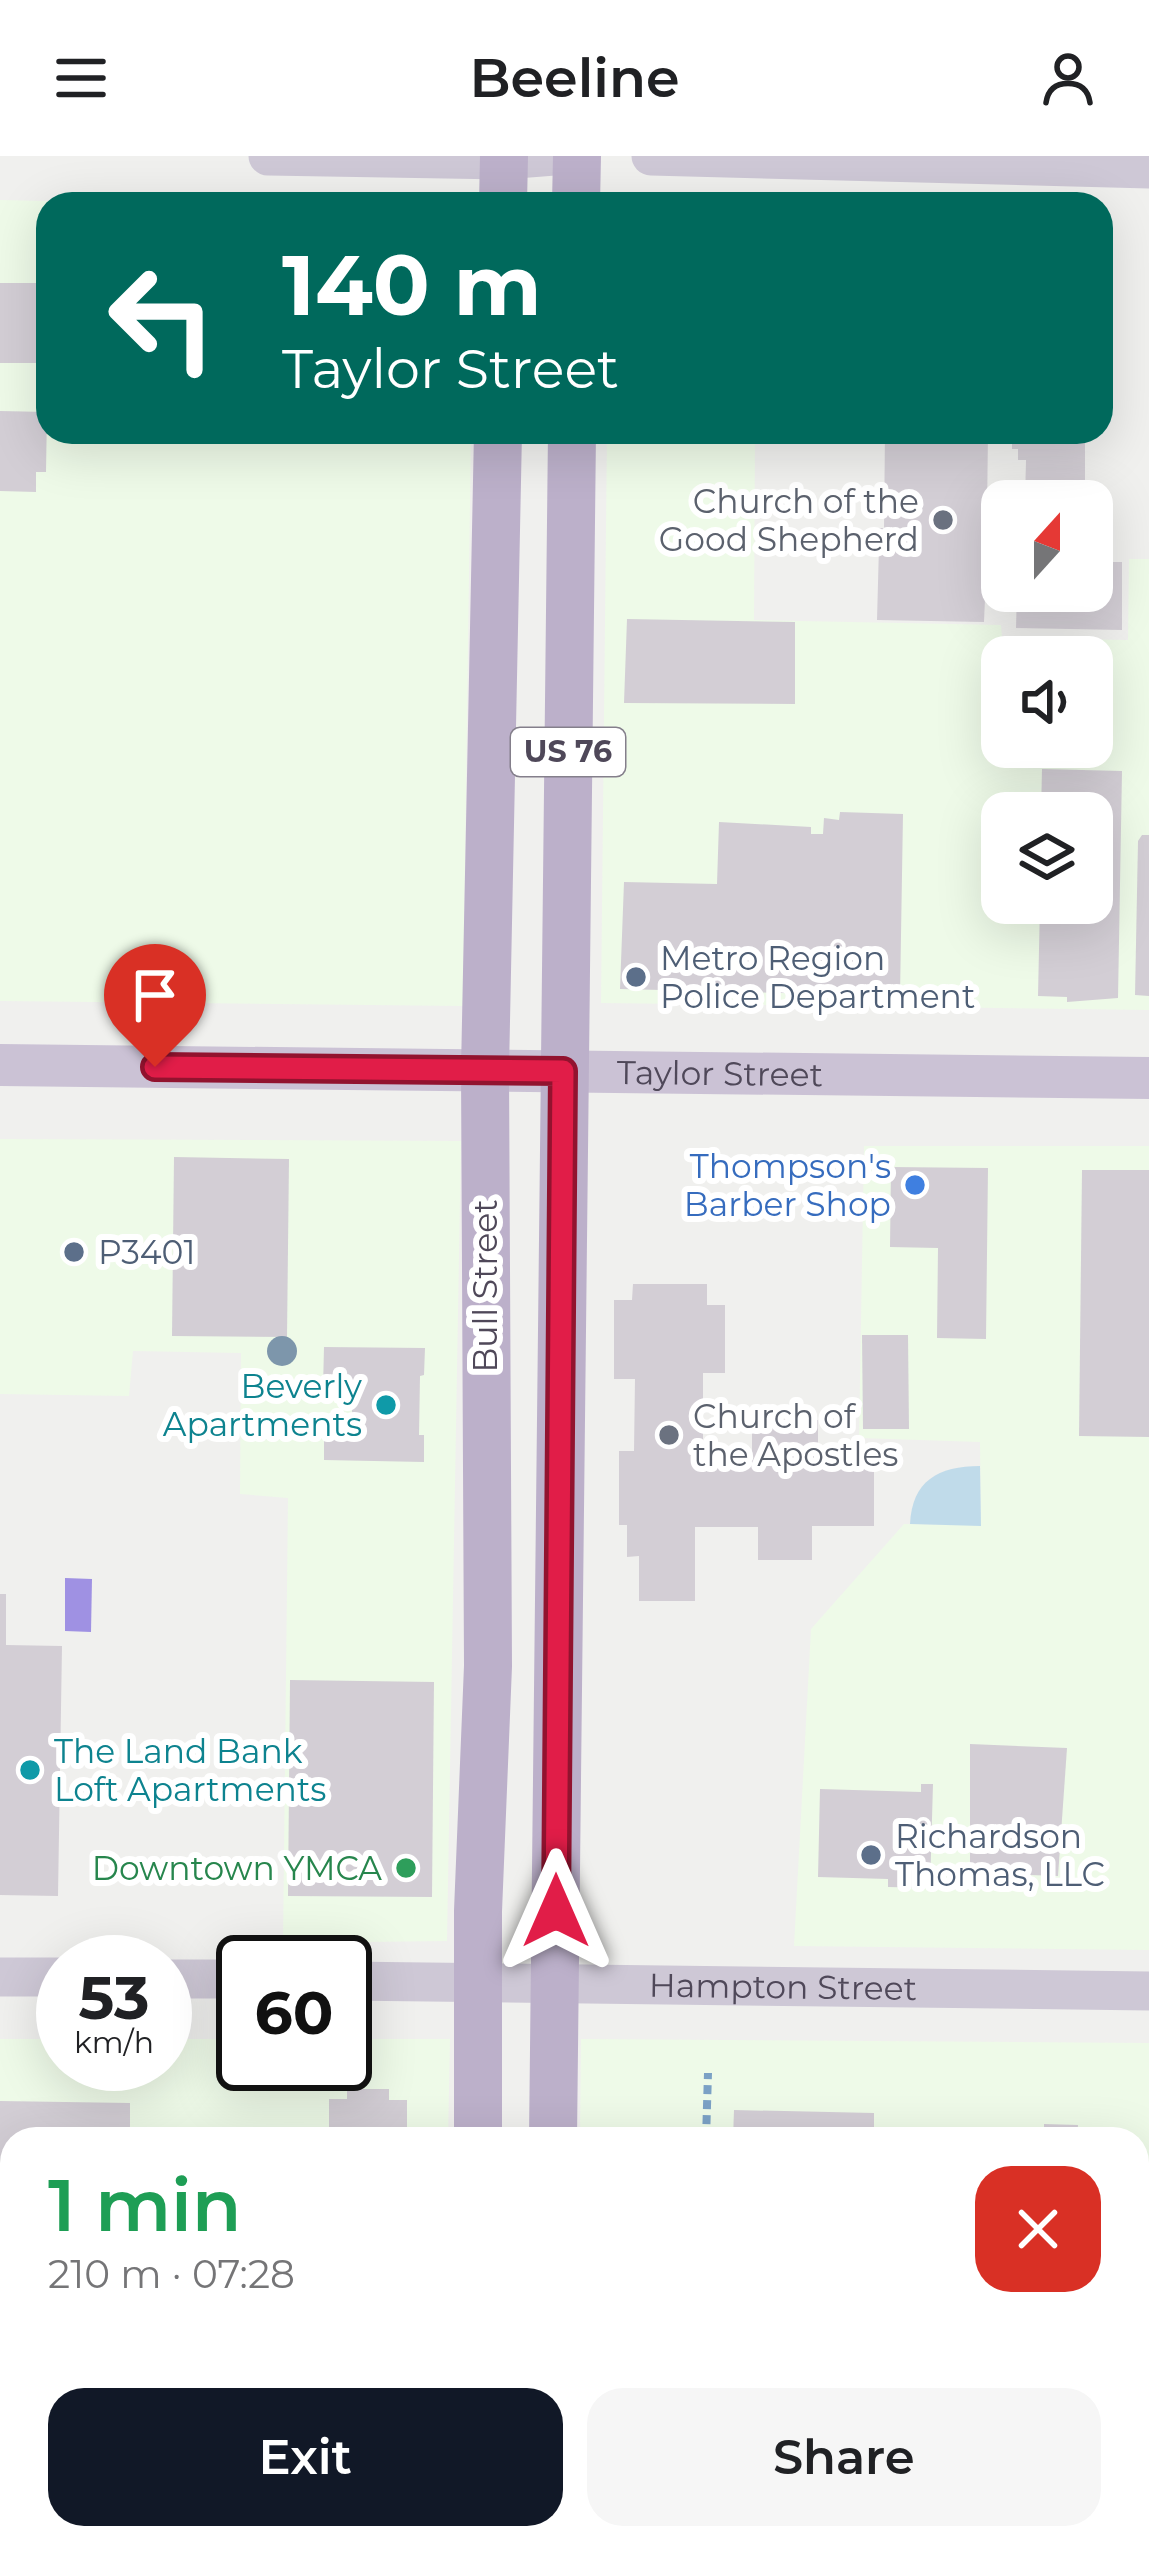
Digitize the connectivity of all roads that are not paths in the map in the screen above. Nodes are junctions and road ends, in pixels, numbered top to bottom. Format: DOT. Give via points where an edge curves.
graph roads {
  1 [pos="268,156"];
  2 [pos="554,156"];
  3 [pos="577,156"];
  4 [pos="651,156"];
  5 [pos="1149,169"];
  6 [pos="504,173"];
  7 [pos="576,192"];
  8 [pos="498,444"];
  9 [pos="572,444"];
  10 [pos="0,1066"];
  11 [pos="485,1070"];
  12 [pos="563,1071"];
  13 [pos="1149,1078"];
  14 [pos="0,1976"];
  15 [pos="36,1977"];
  16 [pos="372,1981"];
  17 [pos="478,1982"];
  18 [pos="555,1983"];
  19 [pos="1149,1991"];
  20 [pos="478,2127"];
  21 [pos="553,2127"];
  1 -- 6 [label="street"];
  2 -- 6 [label="street"];
  3 -- 7 [label="main road"];
  4 -- 5 [label="street"];
  8 -- 11 [label="main road, Bull Street / US 76"];
  9 -- 12 [label="main road, US 76"];
  10 -- 11 [label="main road, Taylor Street"];
  11 -- 12 [label="main road, Taylor Street"];
  11 -- 17 [label="main road, Bull Street / US 76" via="488,1666"];
  12 -- 13 [label="main road, Taylor Street"];
  12 -- 18 [label="main road, US 76"];
  14 -- 15 [label="street"];
  16 -- 17 [label="street, Hampton Street"];
  17 -- 18 [label="street, Hampton Street"];
  17 -- 20 [label="main road, Bull Street / US 76"];
  18 -- 19 [label="street, Hampton Street"];
  18 -- 21 [label="main road, US 76"];
}
